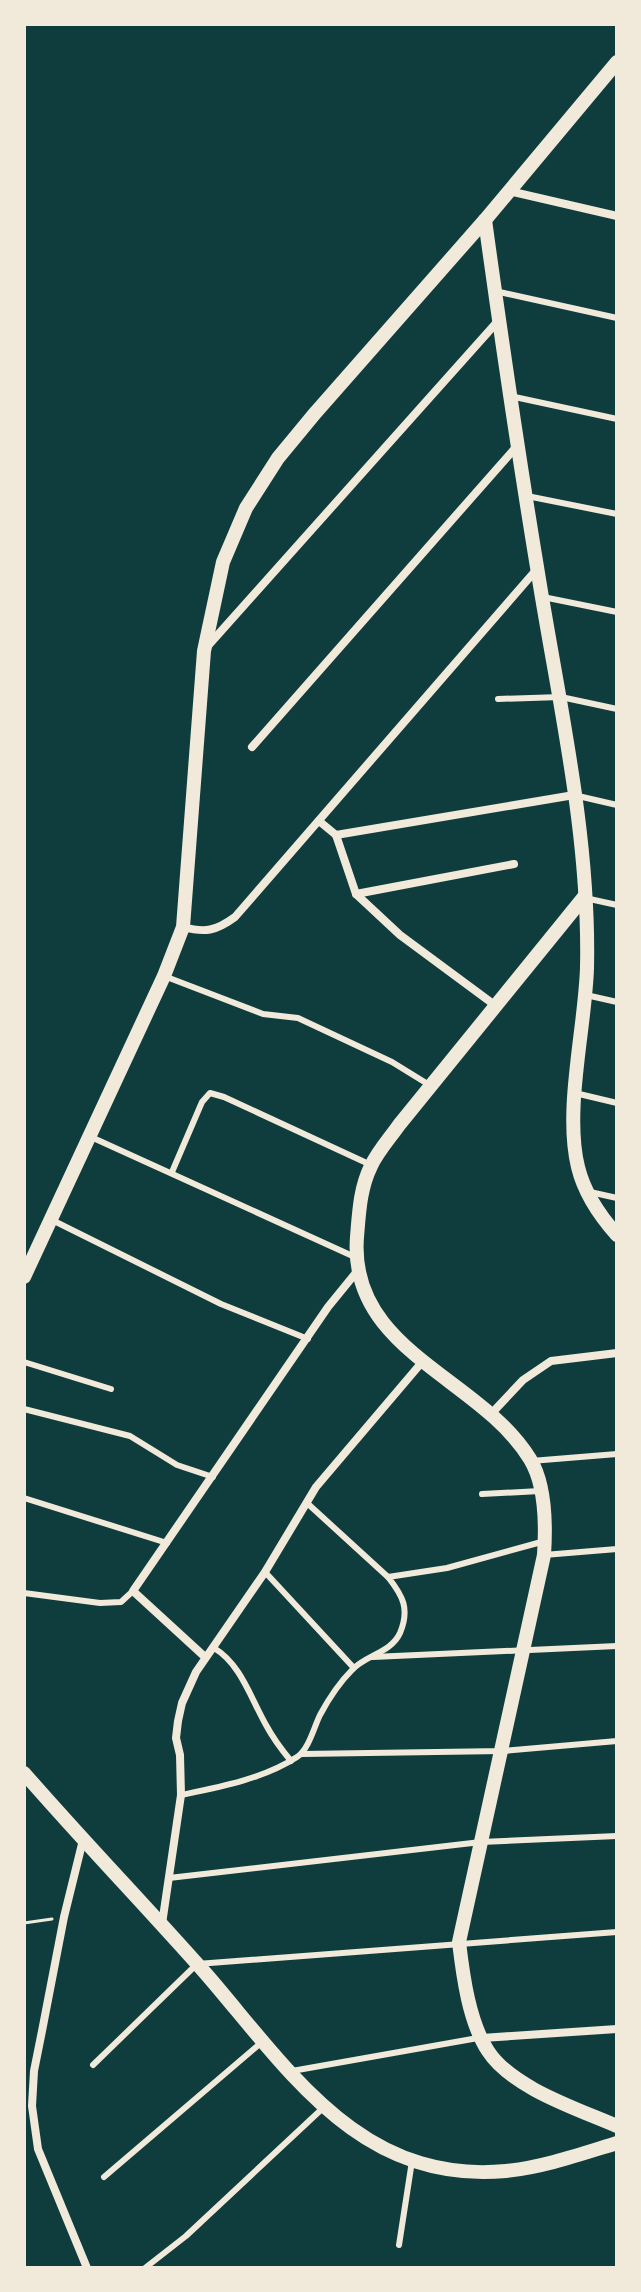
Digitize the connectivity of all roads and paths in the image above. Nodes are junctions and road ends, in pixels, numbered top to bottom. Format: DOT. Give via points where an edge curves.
graph roads {
  1 [pos="617,62"];
  2 [pos="509,191"];
  3 [pos="617,216"];
  4 [pos="485,220"];
  5 [pos="495,291"];
  6 [pos="617,318"];
  7 [pos="499,320"];
  8 [pos="510,396"];
  9 [pos="617,419"];
  10 [pos="517,445"];
  11 [pos="527,496"];
  12 [pos="617,514"];
  13 [pos="537,569"];
  14 [pos="543,597"];
  15 [pos="617,612"];
  16 [pos="204,651"];
  17 [pos="561,697"];
  18 [pos="498,699"];
  19 [pos="617,709"];
  20 [pos="252,747"];
  21 [pos="574,795"];
  22 [pos="617,805"];
  23 [pos="319,821"];
  24 [pos="336,835"];
  25 [pos="514,864"];
  26 [pos="356,894"];
  27 [pos="584,897"];
  28 [pos="617,905"];
  29 [pos="183,927"];
  30 [pos="164,976"];
  31 [pos="586,995"];
  32 [pos="617,1002"];
  33 [pos="496,1006"];
  34 [pos="431,1086"];
  35 [pos="575,1093"];
  36 [pos="617,1103"];
  37 [pos="91,1137"];
  38 [pos="371,1165"];
  39 [pos="172,1172"];
  40 [pos="586,1191"];
  41 [pos="617,1198"];
  42 [pos="50,1219"];
  43 [pos="617,1235"];
  44 [pos="359,1264"];
  45 [pos="24,1277"];
  46 [pos="308,1339"];
  47 [pos="617,1353"];
  48 [pos="423,1361"];
  49 [pos="24,1362"];
  50 [pos="111,1389"];
  51 [pos="24,1409"];
  52 [pos="491,1414"];
  53 [pos="617,1454"];
  54 [pos="531,1461"];
  55 [pos="213,1477"];
  56 [pos="540,1491"];
  57 [pos="482,1494"];
  58 [pos="24,1498"];
  59 [pos="307,1503"];
  60 [pos="167,1543"];
  61 [pos="544,1548"];
  62 [pos="617,1549"];
  63 [pos="265,1572"];
  64 [pos="388,1577"];
  65 [pos="133,1591"];
  66 [pos="24,1593"];
  67 [pos="617,1646"];
  68 [pos="214,1648"];
  69 [pos="526,1648"];
  70 [pos="205,1657"];
  71 [pos="372,1657"];
  72 [pos="353,1667"];
  73 [pos="617,1741"];
  74 [pos="503,1751"];
  75 [pos="302,1754"];
  76 [pos="291,1761"];
  77 [pos="24,1773"];
  78 [pos="181,1795"];
  79 [pos="617,1836"];
  80 [pos="83,1840"];
  81 [pos="481,1842"];
  82 [pos="169,1878"];
  83 [pos="64,1917"];
  84 [pos="24,1923"];
  85 [pos="161,1926"];
  86 [pos="617,1932"];
  87 [pos="459,1942"];
  88 [pos="197,1964"];
  89 [pos="617,2029"];
  90 [pos="482,2038"];
  91 [pos="264,2041"];
  92 [pos="93,2065"];
  93 [pos="289,2071"];
  94 [pos="323,2108"];
  95 [pos="617,2126"];
  96 [pos="617,2143"];
  97 [pos="413,2160"];
  98 [pos="104,2177"];
  99 [pos="399,2245"];
  100 [pos="87,2268"];
  101 [pos="145,2268"];
  1 -- 2 [label="street"];
  2 -- 3 [label="street"];
  2 -- 4 [label="street"];
  4 -- 5 [label="street"];
  4 -- 16 [label="street" via="278,458 246,508 223,562"];
  5 -- 6 [label="lane"];
  5 -- 7 [label="street"];
  7 -- 8 [label="street"];
  7 -- 16 [label="street"];
  8 -- 9 [label="lane"];
  8 -- 10 [label="street"];
  10 -- 11 [label="street"];
  10 -- 20 [label="street"];
  11 -- 12 [label="lane"];
  11 -- 13 [label="street"];
  13 -- 14 [label="street"];
  13 -- 23 [label="street"];
  14 -- 15 [label="lane"];
  14 -- 17 [label="street"];
  16 -- 29 [label="street"];
  17 -- 18 [label="lane"];
  17 -- 19 [label="lane"];
  17 -- 21 [label="street"];
  21 -- 22 [label="lane"];
  21 -- 24 [label="street"];
  21 -- 27 [label="street"];
  23 -- 24 [label="street"];
  23 -- 29 [label="street" via="235,917 210,932"];
  24 -- 26 [label="street"];
  25 -- 26 [label="street"];
  26 -- 33 [label="street" via="400,935"];
  27 -- 28 [label="lane"];
  27 -- 31 [label="street"];
  27 -- 33 [label="street"];
  29 -- 30 [label="street"];
  30 -- 34 [label="lane" via="263,1014 298,1018"];
  30 -- 37 [label="street"];
  31 -- 32 [label="lane"];
  31 -- 35 [label="street"];
  33 -- 34 [label="street"];
  34 -- 38 [label="street"];
  35 -- 36 [label="lane"];
  35 -- 40 [label="street" via="575,1150"];
  37 -- 39 [label="lane"];
  37 -- 42 [label="street"];
  38 -- 39 [label="lane" via="210,1093"];
  38 -- 44 [label="street" via="360,1200"];
  39 -- 44 [label="lane"];
  40 -- 41 [label="lane"];
  40 -- 43 [label="street"];
  42 -- 45 [label="street"];
  42 -- 46 [label="lane" via="221,1304"];
  44 -- 46 [label="street"];
  44 -- 48 [label="street" via="381,1323"];
  46 -- 55 [label="street"];
  47 -- 52 [label="street" via="551,1361 523,1380"];
  48 -- 52 [label="street"];
  48 -- 59 [label="street"];
  49 -- 50 [label="lane"];
  51 -- 55 [label="lane" via="130,1436 177,1465"];
  52 -- 54 [label="street"];
  53 -- 54 [label="lane"];
  54 -- 56 [label="street"];
  55 -- 60 [label="street"];
  56 -- 57 [label="lane"];
  56 -- 61 [label="street"];
  58 -- 60 [label="lane"];
  59 -- 63 [label="street"];
  59 -- 64 [label="lane"];
  60 -- 65 [label="street"];
  61 -- 62 [label="lane"];
  61 -- 64 [label="lane"];
  61 -- 69 [label="street"];
  63 -- 68 [label="street"];
  63 -- 72 [label="lane"];
  64 -- 71 [label="lane" via="403,1597 405,1612 392,1644"];
  65 -- 66 [label="lane" via="121,1602 100,1603"];
  65 -- 70 [label="street"];
  67 -- 69 [label="lane"];
  68 -- 70 [label="street"];
  68 -- 76 [label="lane" via="237,1671"];
  69 -- 71 [label="lane"];
  69 -- 74 [label="street"];
  70 -- 78 [label="street" via="180,1712 176,1738"];
  71 -- 72 [label="lane"];
  72 -- 75 [label="lane"];
  73 -- 74 [label="lane"];
  74 -- 75 [label="lane"];
  74 -- 81 [label="street"];
  75 -- 76 [label="lane"];
  76 -- 78 [label="lane" via="222,1787"];
  77 -- 80 [label="street"];
  78 -- 82 [label="street"];
  79 -- 81 [label="lane"];
  80 -- 83 [label="street"];
  80 -- 85 [label="street"];
  81 -- 82 [label="lane"];
  81 -- 87 [label="street"];
  82 -- 85 [label="street"];
  83 -- 84 [label="path"];
  83 -- 100 [label="street" via="32,2106 38,2149"];
  85 -- 88 [label="street"];
  86 -- 87 [label="lane"];
  87 -- 88 [label="lane"];
  87 -- 90 [label="street" via="468,1998"];
  88 -- 91 [label="street"];
  88 -- 92 [label="lane"];
  89 -- 90 [label="street"];
  90 -- 93 [label="lane"];
  90 -- 95 [label="street" via="499,2064 520,2080"];
  91 -- 93 [label="street"];
  91 -- 98 [label="lane"];
  93 -- 94 [label="street"];
  94 -- 97 [label="street" via="358,2136"];
  94 -- 101 [label="lane"];
  96 -- 97 [label="street" via="504,2171 456,2170"];
  97 -- 99 [label="lane"];
}
